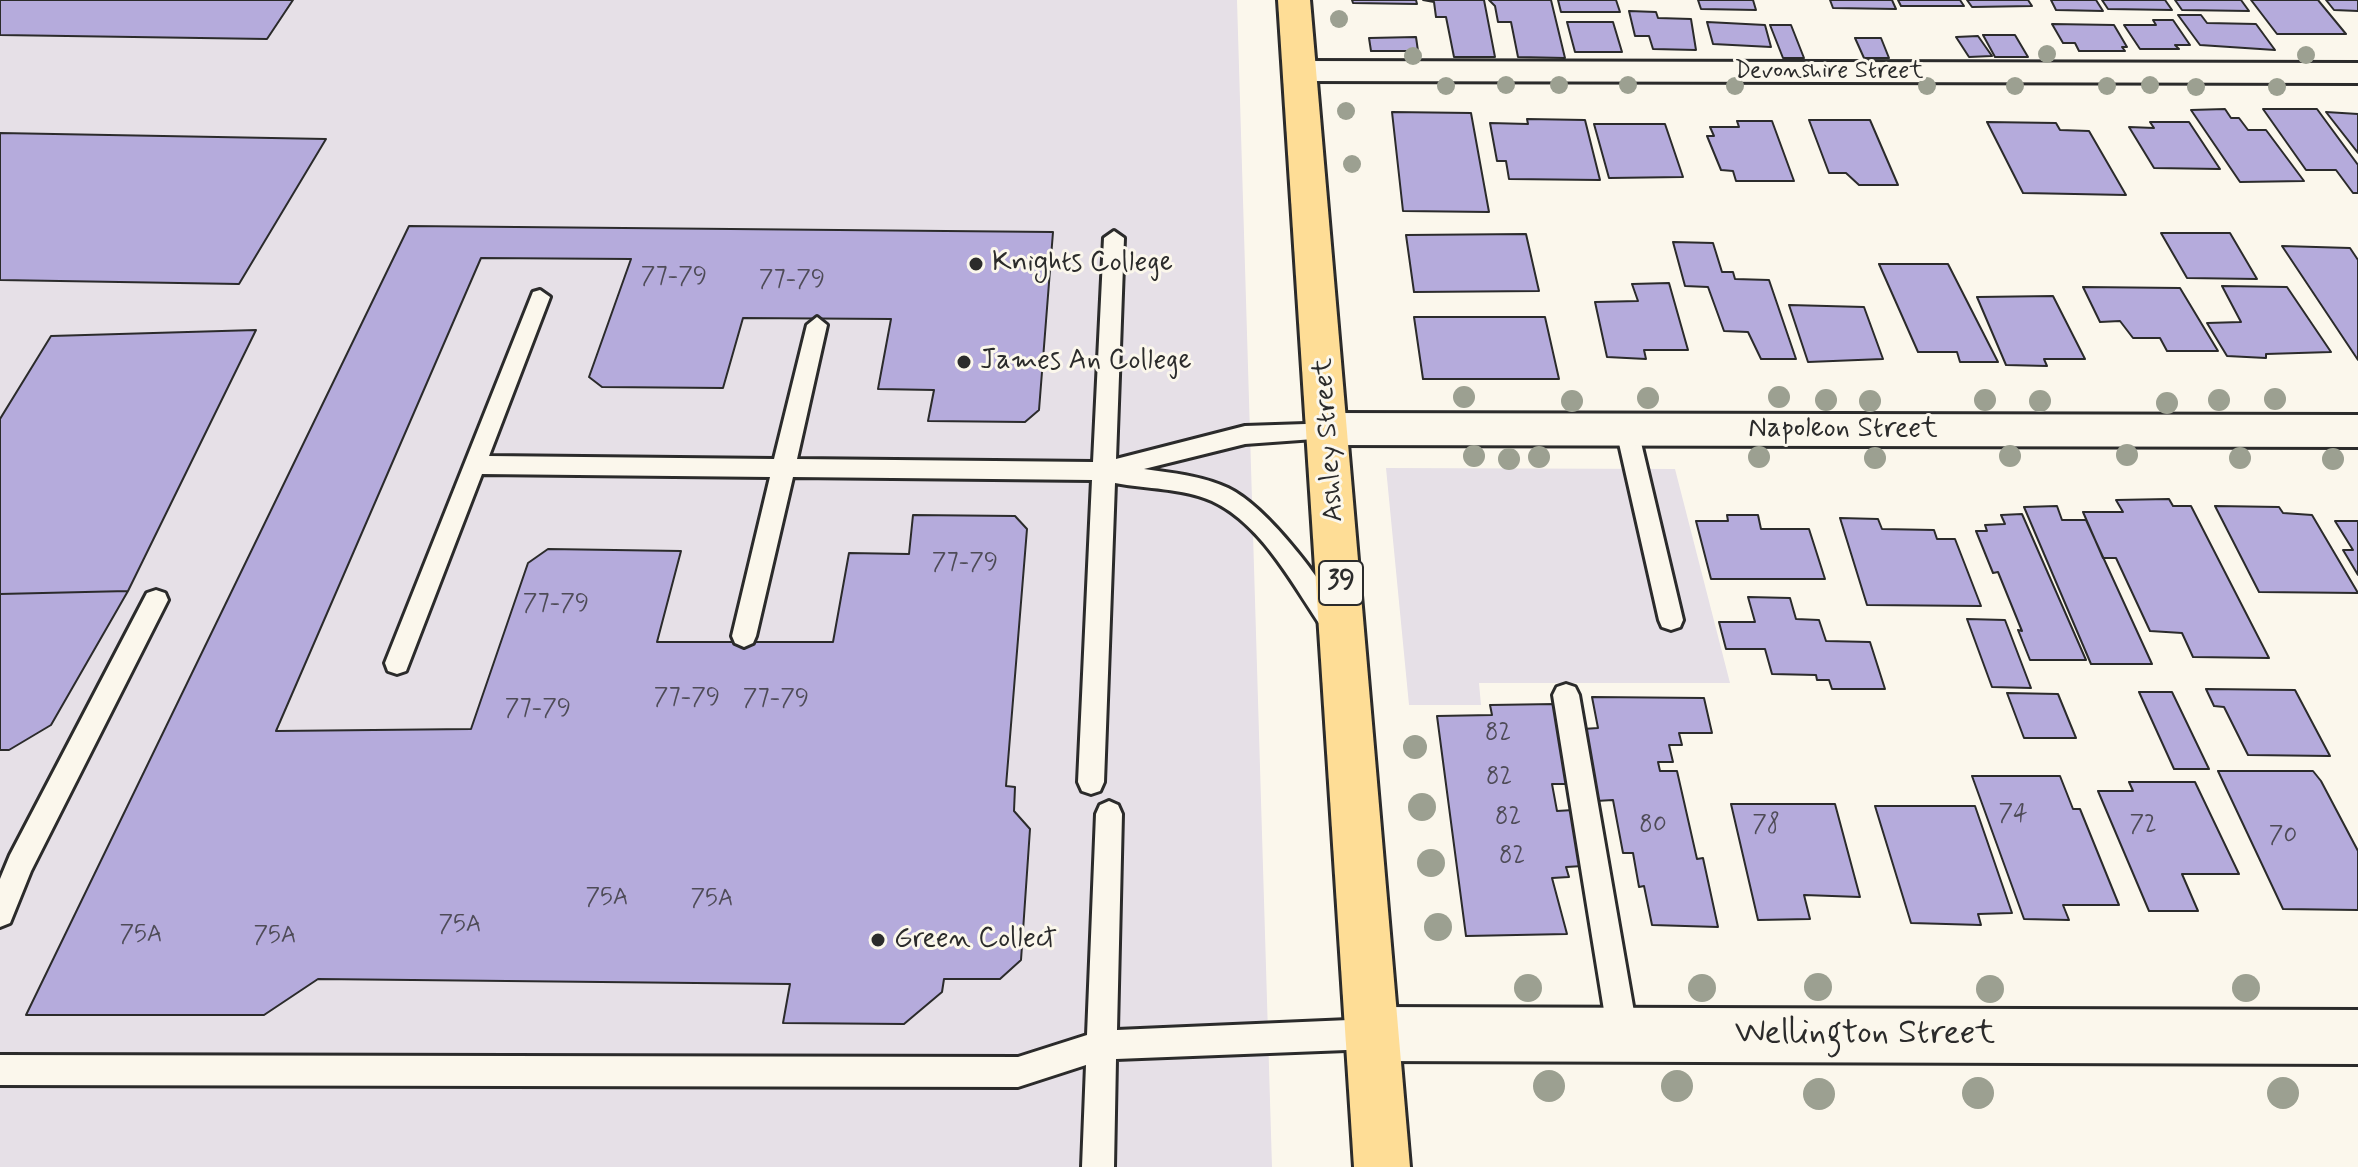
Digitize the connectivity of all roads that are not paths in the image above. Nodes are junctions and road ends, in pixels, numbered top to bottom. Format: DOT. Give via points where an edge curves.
graph roads {
  1 [pos="1294,0"];
  2 [pos="1300,71"];
  3 [pos="2358,73"];
  4 [pos="1114,238"];
  5 [pos="540,297"];
  6 [pos="817,325"];
  7 [pos="1328,429"];
  8 [pos="1627,430"];
  9 [pos="2358,431"];
  10 [pos="474,465"];
  11 [pos="783,469"];
  12 [pos="1103,471"];
  13 [pos="156,600"];
  14 [pos="1671,620"];
  15 [pos="744,636"];
  16 [pos="1345,641"];
  17 [pos="397,663"];
  18 [pos="1566,695"];
  19 [pos="1091,782"];
  20 [pos="1109,814"];
  21 [pos="0,913"];
  22 [pos="1372,1034"];
  23 [pos="1623,1035"];
  24 [pos="2358,1037"];
  25 [pos="1102,1045"];
  26 [pos="0,1070"];
  27 [pos="1098,1167"];
  28 [pos="1382,1167"];
  1 -- 2 [label="main road, Ashley Street / 39"];
  2 -- 3 [label="street, Devonshire Street"];
  2 -- 7 [label="main road, Ashley Street / 39"];
  4 -- 12 [label="lane"];
  5 -- 10 [label="lane"];
  6 -- 11 [label="lane"];
  7 -- 8 [label="street, Napoleon Street"];
  7 -- 12 [label="lane" via="1245,435"];
  7 -- 16 [label="main road, Ashley Street / 39"];
  8 -- 9 [label="street, Napoleon Street"];
  8 -- 14 [label="lane"];
  10 -- 11 [label="lane"];
  10 -- 17 [label="lane"];
  11 -- 12 [label="lane"];
  11 -- 15 [label="lane"];
  12 -- 16 [label="lane" via="1220,495 1238,506 1260,526"];
  12 -- 19 [label="lane"];
  13 -- 21 [label="lane"];
  16 -- 22 [label="main road, Ashley Street / 39"];
  18 -- 23 [label="lane"];
  20 -- 25 [label="lane"];
  22 -- 23 [label="street, Wellington Street"];
  22 -- 25 [label="lane"];
  22 -- 28 [label="main road, Ashley Street / 39"];
  23 -- 24 [label="street, Wellington Street"];
  25 -- 26 [label="lane" via="1018,1072"];
  25 -- 27 [label="lane"];
}
